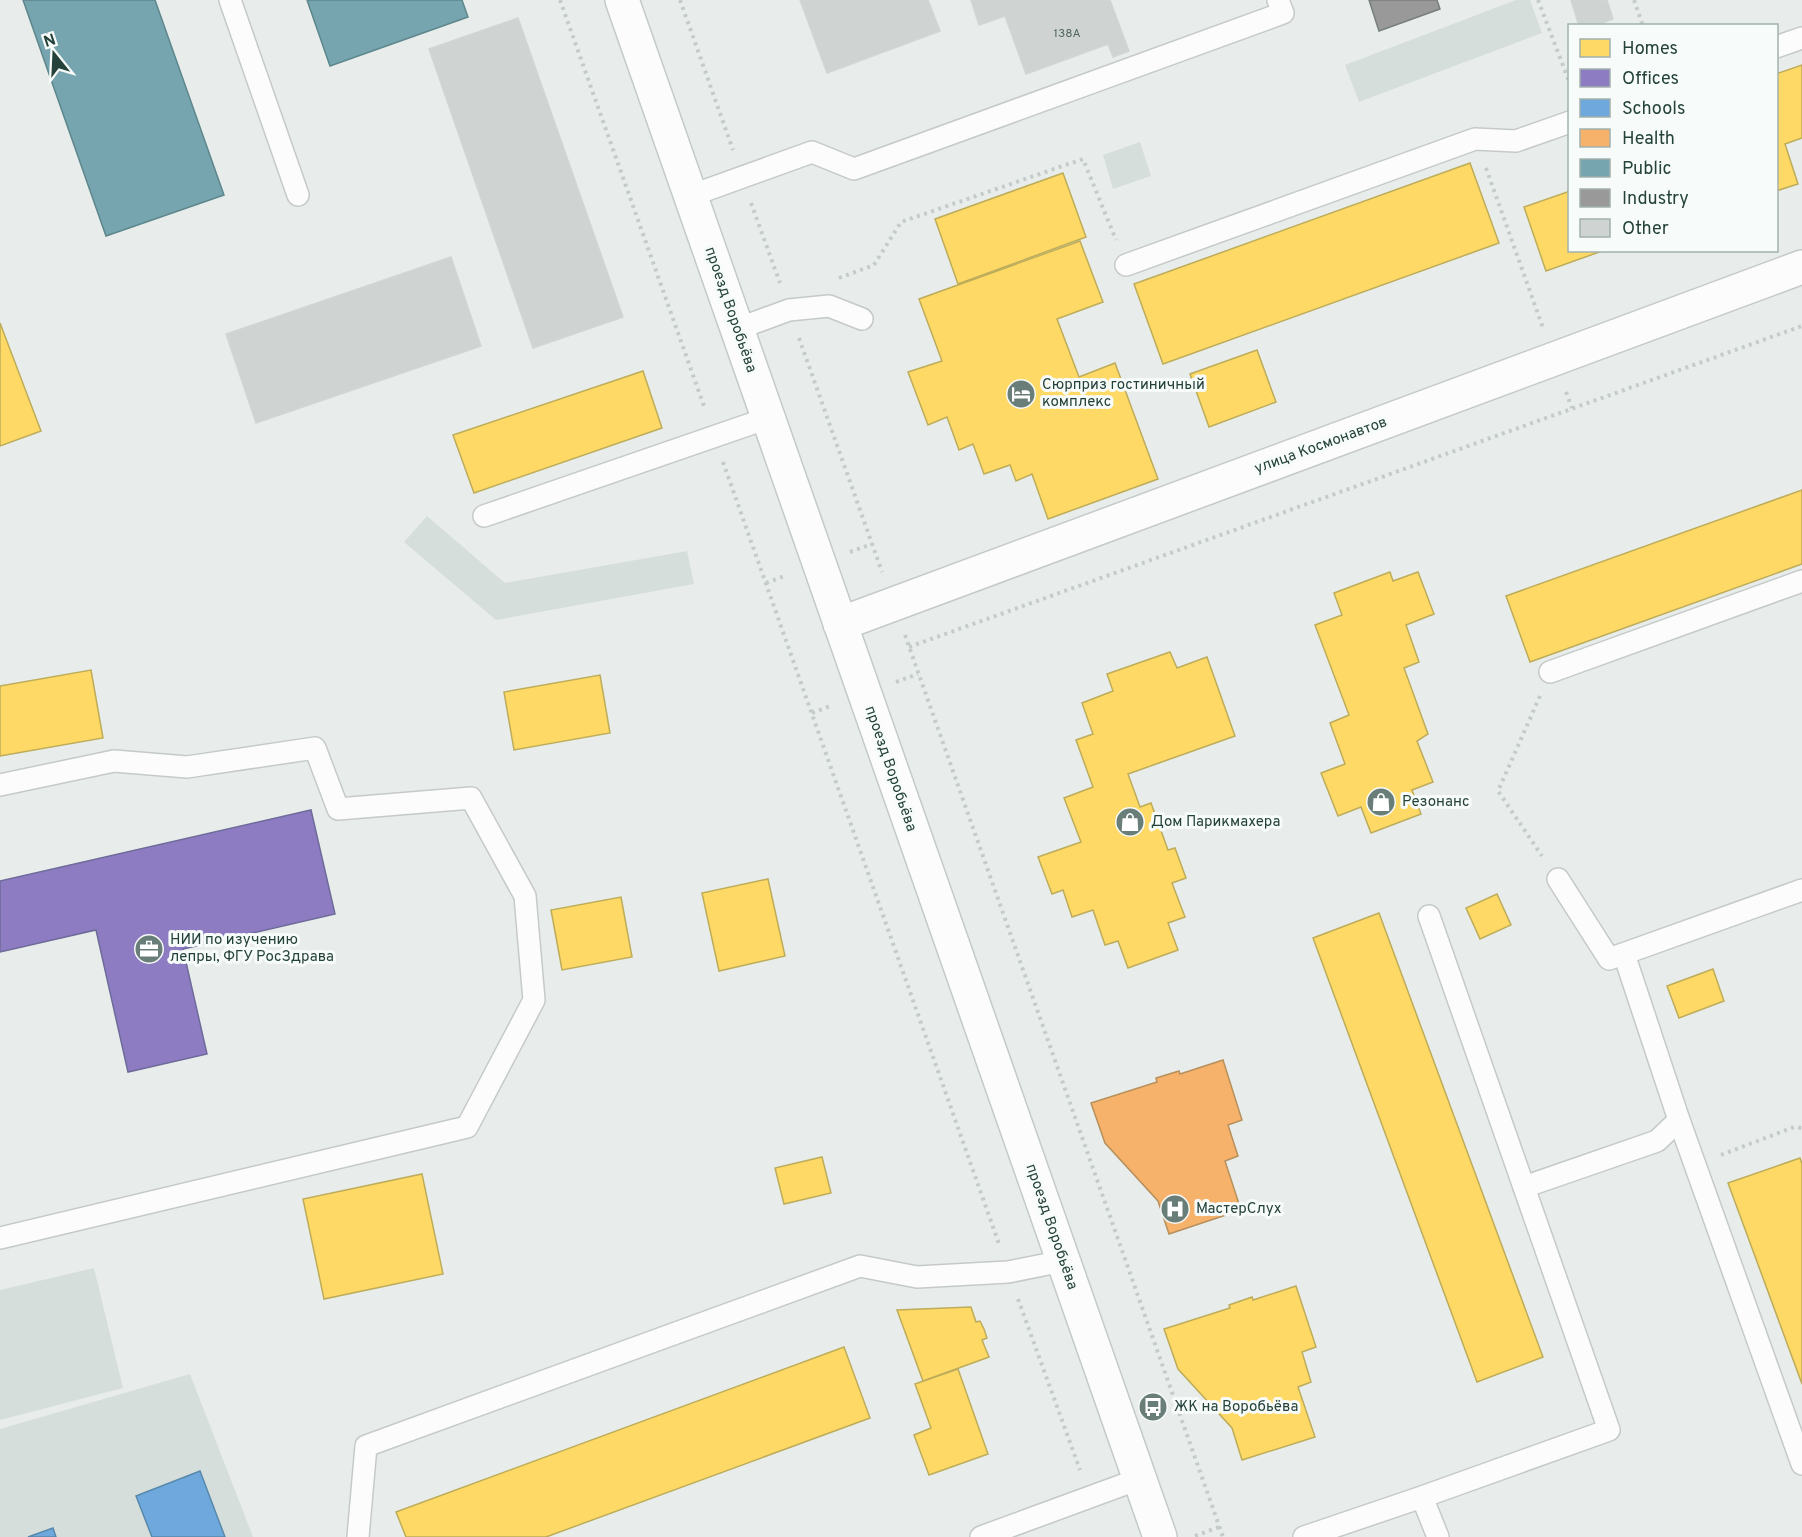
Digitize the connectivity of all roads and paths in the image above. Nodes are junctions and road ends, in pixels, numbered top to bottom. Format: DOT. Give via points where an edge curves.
graph roads {
  1 [pos="230,0"];
  2 [pos="560,0"];
  3 [pos="622,0"];
  4 [pos="680,0"];
  5 [pos="1278,0"];
  6 [pos="1538,0"];
  7 [pos="1634,0"];
  8 [pos="1643,24"];
  9 [pos="1802,38"];
  10 [pos="1778,46"];
  11 [pos="1568,81"];
  12 [pos="1568,122"];
  13 [pos="1475,140"];
  14 [pos="742,177"];
  15 [pos="298,195"];
  16 [pos="690,196"];
  17 [pos="1126,265"];
  18 [pos="1802,267"];
  19 [pos="830,281"];
  20 [pos="789,310"];
  21 [pos="862,319"];
  22 [pos="1802,326"];
  23 [pos="737,329"];
  24 [pos="1554,358"];
  25 [pos="1572,408"];
  26 [pos="768,418"];
  27 [pos="714,436"];
  28 [pos="484,516"];
  29 [pos="1802,581"];
  30 [pos="894,604"];
  31 [pos="840,624"];
  32 [pos="909,647"];
  33 [pos="1550,672"];
  34 [pos="0,785"];
  35 [pos="1558,879"];
  36 [pos="1802,890"];
  37 [pos="1429,916"];
  38 [pos="1624,954"];
  39 [pos="1679,1120"];
  40 [pos="1802,1128"];
  41 [pos="1695,1165"];
  42 [pos="1524,1187"];
  43 [pos="0,1238"];
  44 [pos="1063,1261"];
  45 [pos="1008,1272"];
  46 [pos="1802,1464"];
  47 [pos="1139,1479"];
  48 [pos="1089,1497"];
  49 [pos="1422,1497"];
  50 [pos="1219,1527"];
  51 [pos="1025,1530"];
  52 [pos="358,1537"];
  53 [pos="981,1537"];
  54 [pos="1160,1537"];
  55 [pos="1191,1537"];
  56 [pos="1223,1537"];
  57 [pos="1304,1537"];
  58 [pos="1438,1537"];
  1 -- 15 [label="lane"];
  2 -- 27 [label="path"];
  3 -- 16 [label="main road, проезд Воробьёва"];
  4 -- 14 [label="path"];
  5 -- 14 [label="lane" via="1283,13 854,170 812,152"];
  6 -- 11 [label="path"];
  7 -- 8 [label="path"];
  9 -- 10 [label="lane"];
  12 -- 13 [label="lane" via="1516,141"];
  13 -- 17 [label="lane"];
  13 -- 24 [label="path"];
  14 -- 16 [label="lane"];
  14 -- 20 [label="path"];
  16 -- 23 [label="main road, проезд Воробьёва"];
  17 -- 19 [label="path" via="1083,159 901,222 874,264"];
  18 -- 24 [label="main road, улица Космонавтов"];
  20 -- 21 [label="lane" via="829,306"];
  20 -- 23 [label="lane"];
  20 -- 30 [label="path"];
  22 -- 25 [label="path"];
  23 -- 26 [label="main road, проезд Воробьёва"];
  24 -- 25 [label="path"];
  24 -- 30 [label="main road, улица Космонавтов"];
  25 -- 32 [label="path"];
  26 -- 27 [label="lane"];
  26 -- 31 [label="main road, проезд Воробьёва"];
  27 -- 28 [label="lane"];
  27 -- 45 [label="path"];
  29 -- 33 [label="lane"];
  30 -- 31 [label="main road, улица Космонавтов"];
  30 -- 32 [label="path"];
  31 -- 44 [label="main road, проезд Воробьёва"];
  32 -- 50 [label="path"];
  33 -- 35 [label="path" via="1498,791"];
  34 -- 43 [label="lane" via="114,761 187,767 315,748 338,809 471,798 525,896 534,1000 468,1127"];
  35 -- 38 [label="lane" via="1610,959"];
  36 -- 38 [label="lane"];
  37 -- 42 [label="lane"];
  38 -- 39 [label="lane"];
  39 -- 41 [label="lane"];
  39 -- 42 [label="lane" via="1657,1142"];
  40 -- 41 [label="path" via="1794,1127"];
  41 -- 46 [label="lane"];
  42 -- 49 [label="lane" via="1609,1431"];
  44 -- 45 [label="lane"];
  44 -- 47 [label="main road, проезд Воробьёва"];
  45 -- 48 [label="path"];
  45 -- 52 [label="lane" via="917,1277 860,1266 366,1446"];
  47 -- 48 [label="lane"];
  47 -- 54 [label="main road, проезд Воробьёва"];
  48 -- 51 [label="lane"];
  49 -- 57 [label="lane"];
  49 -- 58 [label="lane"];
  50 -- 55 [label="path"];
  50 -- 56 [label="path"];
  51 -- 53 [label="lane"];
}
